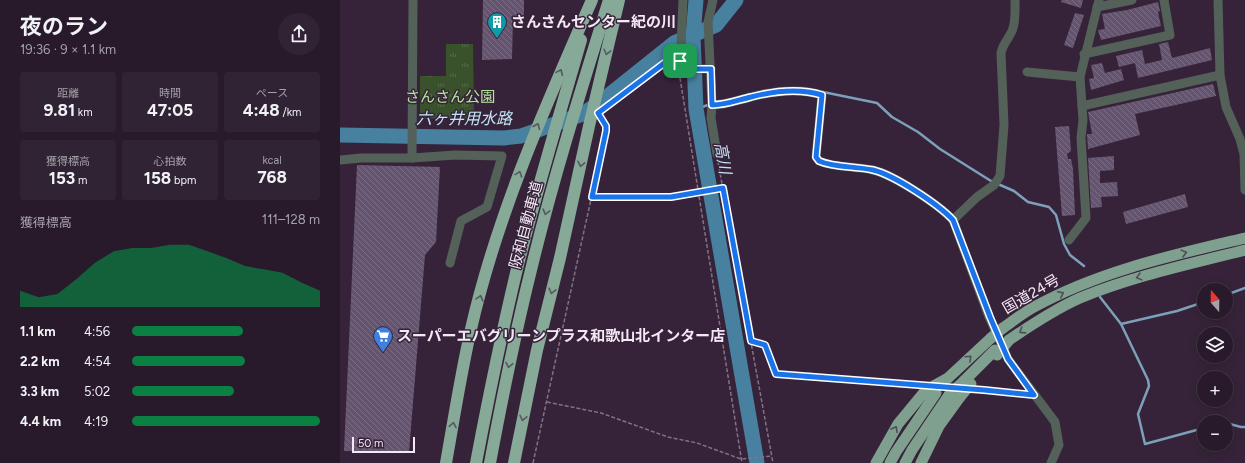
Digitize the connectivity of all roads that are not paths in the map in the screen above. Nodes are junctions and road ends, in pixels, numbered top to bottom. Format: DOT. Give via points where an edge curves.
graph roads {
  1 [pos="413,0"];
  2 [pos="592,0"];
  3 [pos="609,0"];
  4 [pos="619,0"];
  5 [pos="683,0"];
  6 [pos="712,0"];
  7 [pos="1015,0"];
  8 [pos="1132,0"];
  9 [pos="1164,0"];
  10 [pos="1218,0"];
  11 [pos="1098,4"];
  12 [pos="1084,54"];
  13 [pos="708,69"];
  14 [pos="1027,72"];
  15 [pos="1220,75"];
  16 [pos="1080,77"];
  17 [pos="712,105"];
  18 [pos="1082,106"];
  19 [pos="717,154"];
  20 [pos="412,158"];
  21 [pos="340,160"];
  22 [pos="1245,190"];
  23 [pos="953,220"];
  24 [pos="1245,238"];
  25 [pos="1069,240"];
  26 [pos="1245,250"];
  27 [pos="450,263"];
  28 [pos="928,389"];
  29 [pos="954,396"];
  30 [pos="446,463"];
  31 [pos="476,463"];
  32 [pos="490,463"];
  33 [pos="514,463"];
  34 [pos="876,463"];
  35 [pos="890,463"];
  36 [pos="905,463"];
  37 [pos="921,463"];
  38 [pos="1051,463"];
  1 -- 20 [label="street"];
  30 -- 2 [label="highway, one-way" via="471,328 495,246 529,145"];
  2 -- 31 [label="highway, 阪和自動車道" via="516,272"];
  3 -- 32 [label="highway, 阪和自動車道, one-way" via="578,99 531,270"];
  4 -- 33 [label="highway, one-way" via="537,350"];
  5 -- 13 [label="street" via="681,67"];
  6 -- 13 [label="street" via="708,22"];
  7 -- 23 [label="street" via="1015,22 1001,53 1004,125 1000,176 995,184"];
  8 -- 11 [label="street"];
  9 -- 12 [label="street" via="1170,35"];
  10 -- 15 [label="street"];
  11 -- 12 [label="street"];
  12 -- 16 [label="street"];
  13 -- 17 [label="street"];
  14 -- 16 [label="street"];
  15 -- 18 [label="street"];
  15 -- 22 [label="street" via="1226,107 1244,154"];
  16 -- 18 [label="street"];
  17 -- 19 [label="street" via="711,118"];
  17 -- 23 [label="street" via="782,92 806,90 822,95 816,157 819,161 887,174 945,211"];
  18 -- 25 [label="street" via="1081,138 1086,218"];
  20 -- 21 [label="street"];
  20 -- 27 [label="street" via="455,155 502,156 487,207 461,221"];
  23 -- 38 [label="street" via="1008,359 1055,422 1059,445"];
  28 -- 24 [label="highway, 国道24号, one-way, bridge" via="948,378 991,338 1033,307 1079,285 1112,272"];
  26 -- 29 [label="highway, 国道24号, one-way, bridge" via="1126,281 1079,298 1009,340 970,385"];
  34 -- 28 [label="highway, one-way" via="898,424"];
  28 -- 35 [label="highway, 国道24号"];
  29 -- 36 [label="highway" via="912,450"];
  29 -- 37 [label="highway"];
}
